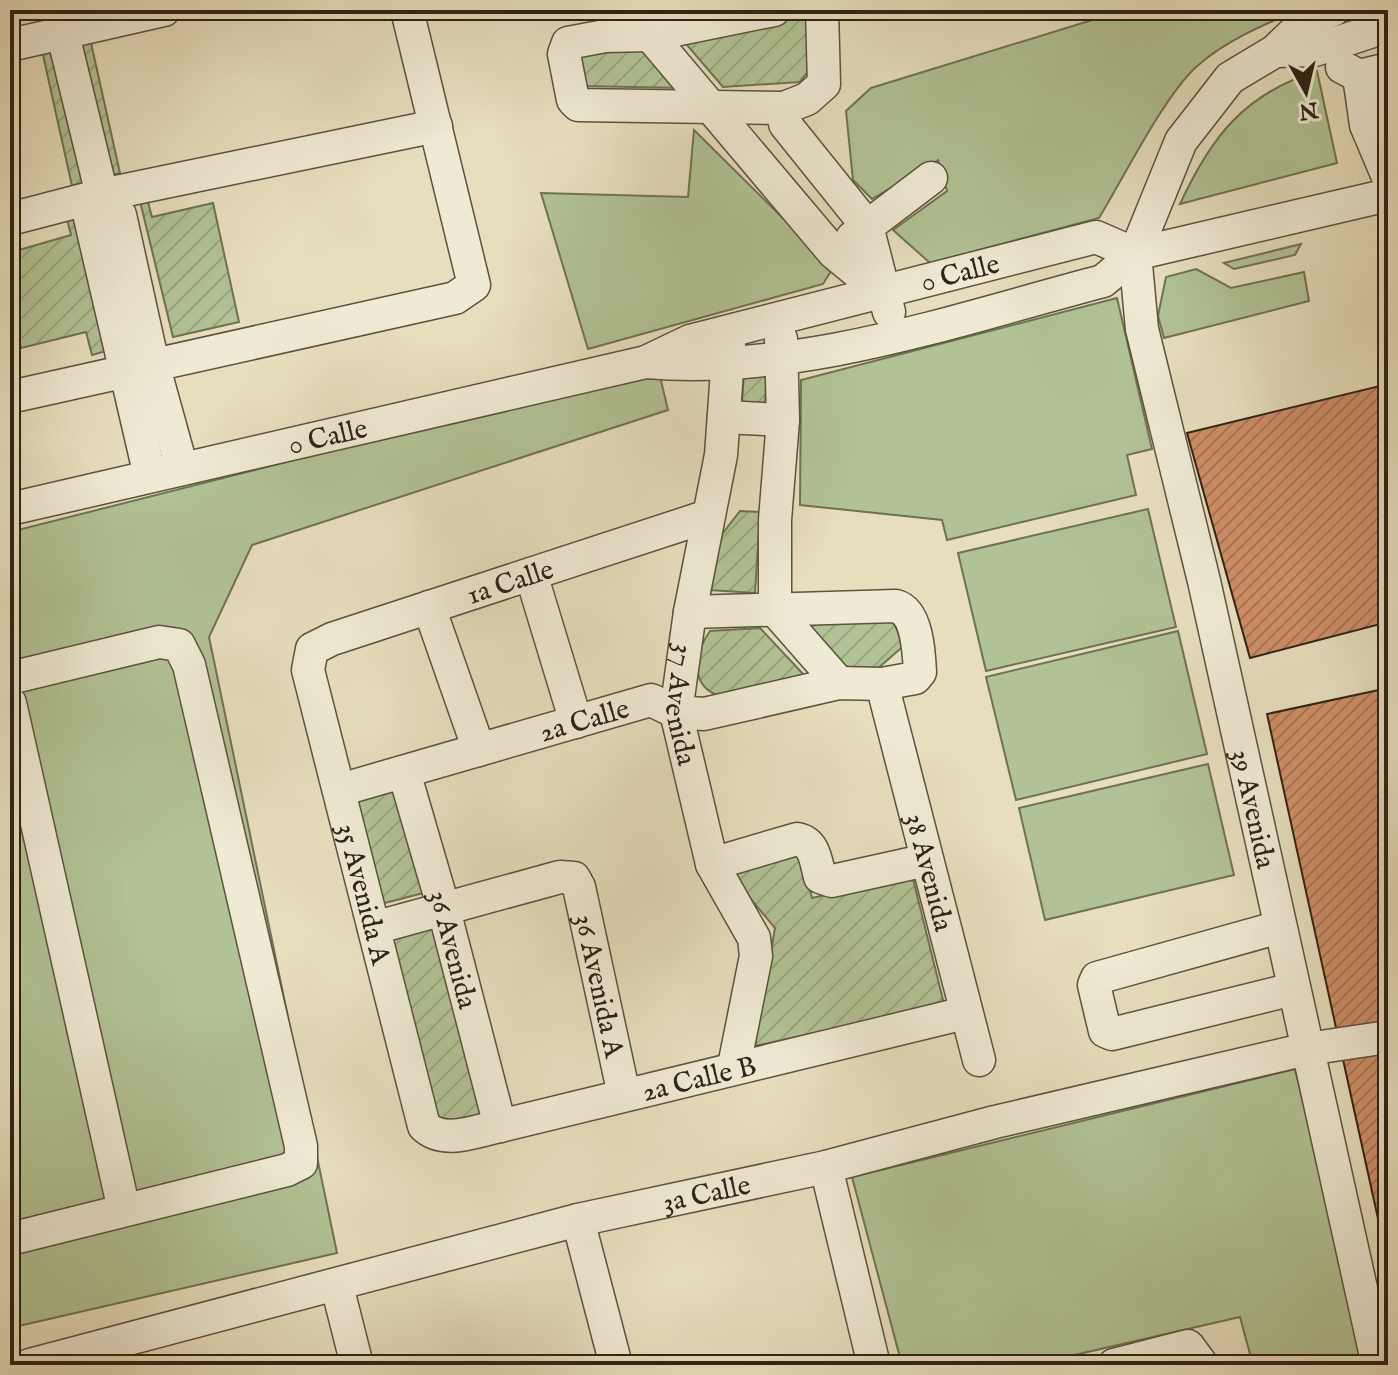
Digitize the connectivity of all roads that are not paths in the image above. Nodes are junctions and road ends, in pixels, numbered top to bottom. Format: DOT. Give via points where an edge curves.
graph roads {
  1 [pos="164,10"];
  2 [pos="407,10"];
  3 [pos="774,10"];
  4 [pos="822,10"];
  5 [pos="1333,10"];
  6 [pos="60,22"];
  7 [pos="602,23"];
  8 [pos="1388,26"];
  9 [pos="650,35"];
  10 [pos="10,45"];
  11 [pos="1315,50"];
  12 [pos="1275,51"];
  13 [pos="1373,73"];
  14 [pos="707,105"];
  15 [pos="784,108"];
  16 [pos="436,126"];
  17 [pos="826,176"];
  18 [pos="1388,177"];
  19 [pos="931,178"];
  20 [pos="102,195"];
  21 [pos="1388,195"];
  22 [pos="795,206"];
  23 [pos="10,219"];
  24 [pos="867,226"];
  25 [pos="834,253"];
  26 [pos="1135,254"];
  27 [pos="884,294"];
  28 [pos="779,319"];
  29 [pos="895,336"];
  30 [pos="728,347"];
  31 [pos="782,359"];
  32 [pos="139,369"];
  33 [pos="10,397"];
  34 [pos="724,417"];
  35 [pos="783,420"];
  36 [pos="182,469"];
  37 [pos="150,476"];
  38 [pos="10,509"];
  39 [pos="708,516"];
  40 [pos="531,574"];
  41 [pos="429,607"];
  42 [pos="775,610"];
  43 [pos="690,612"];
  44 [pos="312,649"];
  45 [pos="10,678"];
  46 [pos="839,683"];
  47 [pos="882,684"];
  48 [pos="10,703"];
  49 [pos="676,712"];
  50 [pos="576,722"];
  51 [pos="479,750"];
  52 [pos="404,772"];
  53 [pos="340,790"];
  54 [pos="927,860"];
  55 [pos="712,864"];
  56 [pos="443,906"];
  57 [pos="1280,927"];
  58 [pos="374,928"];
  59 [pos="1293,989"];
  60 [pos="965,1013"];
  61 [pos="1388,1037"];
  62 [pos="1307,1049"];
  63 [pos="979,1060"];
  64 [pos="734,1066"];
  65 [pos="624,1095"];
  66 [pos="500,1126"];
  67 [pos="433,1135"];
  68 [pos="826,1167"];
  69 [pos="124,1210"];
  70 [pos="578,1220"];
  71 [pos="10,1239"];
  72 [pos="337,1286"];
  73 [pos="102,1356"];
  74 [pos="1195,1356"];
  75 [pos="30,1365"];
  76 [pos="357,1365"];
  77 [pos="616,1365"];
  78 [pos="874,1365"];
  79 [pos="1114,1365"];
  80 [pos="1378,1365"];
  1 -- 6 [label="street"];
  2 -- 16 [label="street"];
  3 -- 9 [label="street"];
  4 -- 15 [label="street" via="824,84 807,99"];
  5 -- 12 [label="street, 0 Calle" via="1304,23"];
  6 -- 10 [label="street"];
  6 -- 20 [label="street"];
  7 -- 9 [label="street"];
  7 -- 14 [label="street" via="564,48 578,105"];
  8 -- 11 [label="street, 0 Calle"];
  9 -- 14 [label="street"];
  11 -- 12 [label="street, 0 Calle"];
  11 -- 13 [label="street"];
  12 -- 26 [label="street, 0 Calle" via="1230,78 1181,141"];
  13 -- 18 [label="street" via="1366,125"];
  14 -- 15 [label="street"];
  14 -- 22 [label="street"];
  15 -- 17 [label="street" via="785,124"];
  16 -- 20 [label="street"];
  16 -- 32 [label="street" via="474,285 455,298"];
  17 -- 22 [label="street"];
  17 -- 24 [label="street"];
  19 -- 24 [label="street"];
  20 -- 23 [label="street"];
  20 -- 32 [label="street" via="90,218"];
  21 -- 26 [label="street, 0 Calle"];
  22 -- 25 [label="street"];
  24 -- 25 [label="street"];
  24 -- 27 [label="street"];
  25 -- 27 [label="street"];
  26 -- 27 [label="street, 0 Calle" via="1096,237"];
  26 -- 29 [label="street, 0 Calle" via="1103,281"];
  26 -- 57 [label="street, 39 Avenida" via="1142,329"];
  27 -- 28 [label="street, 0 Calle"];
  27 -- 29 [label="street"];
  28 -- 30 [label="street, 0 Calle"];
  28 -- 31 [label="street"];
  29 -- 31 [label="street, 0 Calle"];
  30 -- 31 [label="street, 0 Calle"];
  30 -- 34 [label="street, 37 Avenida"];
  30 -- 36 [label="street, 0 Calle" via="690,341 646,362"];
  31 -- 35 [label="street"];
  32 -- 33 [label="street"];
  32 -- 36 [label="street"];
  32 -- 37 [label="street"];
  34 -- 35 [label="street"];
  34 -- 39 [label="street, 37 Avenida"];
  35 -- 42 [label="street"];
  36 -- 37 [label="street, 0 Calle"];
  37 -- 38 [label="street, 0 Calle"];
  39 -- 40 [label="street, 1a Calle"];
  39 -- 43 [label="street, 37 Avenida"];
  40 -- 41 [label="street, 1a Calle"];
  40 -- 50 [label="street"];
  41 -- 44 [label="street, 1a Calle"];
  41 -- 51 [label="street"];
  42 -- 43 [label="street"];
  42 -- 46 [label="street"];
  42 -- 47 [label="street, 2a Calle" via="904,608 920,672 915,678"];
  43 -- 49 [label="street, 37 Avenida"];
  44 -- 53 [label="street, 35 Avenida A" via="308,670"];
  45 -- 69 [label="street" via="159,642 179,645 189,665 301,1146 301,1163 287,1170"];
  46 -- 47 [label="street, 2a Calle"];
  46 -- 49 [label="street, 2a Calle" via="704,714"];
  47 -- 54 [label="street, 38 Avenida"];
  48 -- 69 [label="street"];
  49 -- 50 [label="street, 2a Calle" via="651,700"];
  49 -- 55 [label="street, 37 Avenida"];
  50 -- 51 [label="street, 2a Calle"];
  51 -- 52 [label="street, 2a Calle"];
  52 -- 53 [label="street, 2a Calle"];
  52 -- 56 [label="street, 36 Avenida"];
  53 -- 58 [label="street, 35 Avenida A"];
  54 -- 55 [label="street" via="832,881 820,877 812,848 797,839"];
  54 -- 60 [label="street, 38 Avenida"];
  55 -- 64 [label="street, 37 Avenida" via="754,938 756,956"];
  56 -- 58 [label="street"];
  56 -- 65 [label="street, 36 Avenida A" via="574,878"];
  56 -- 66 [label="street, 36 Avenida"];
  57 -- 59 [label="street, 39 Avenida"];
  57 -- 59 [label="street" via="1097,978 1094,985 1105,1031 1112,1034"];
  58 -- 67 [label="street, 35 Avenida A" via="424,1126"];
  59 -- 62 [label="street, 39 Avenida"];
  60 -- 63 [label="street, 38 Avenida"];
  60 -- 64 [label="street, 2a Calle B"];
  61 -- 62 [label="street, 3a Calle"];
  62 -- 68 [label="street, 3a Calle"];
  62 -- 80 [label="street, 39 Avenida"];
  64 -- 65 [label="street, 2a Calle B"];
  65 -- 66 [label="street, 2a Calle B"];
  66 -- 67 [label="street, 2a Calle B"];
  68 -- 70 [label="street, 3a Calle"];
  68 -- 78 [label="street"];
  69 -- 71 [label="street"];
  70 -- 72 [label="street, 3a Calle"];
  70 -- 77 [label="street"];
  72 -- 73 [label="street, 3a Calle"];
  72 -- 76 [label="street"];
  73 -- 75 [label="street, 3a Calle"];
  74 -- 79 [label="street"];
}
